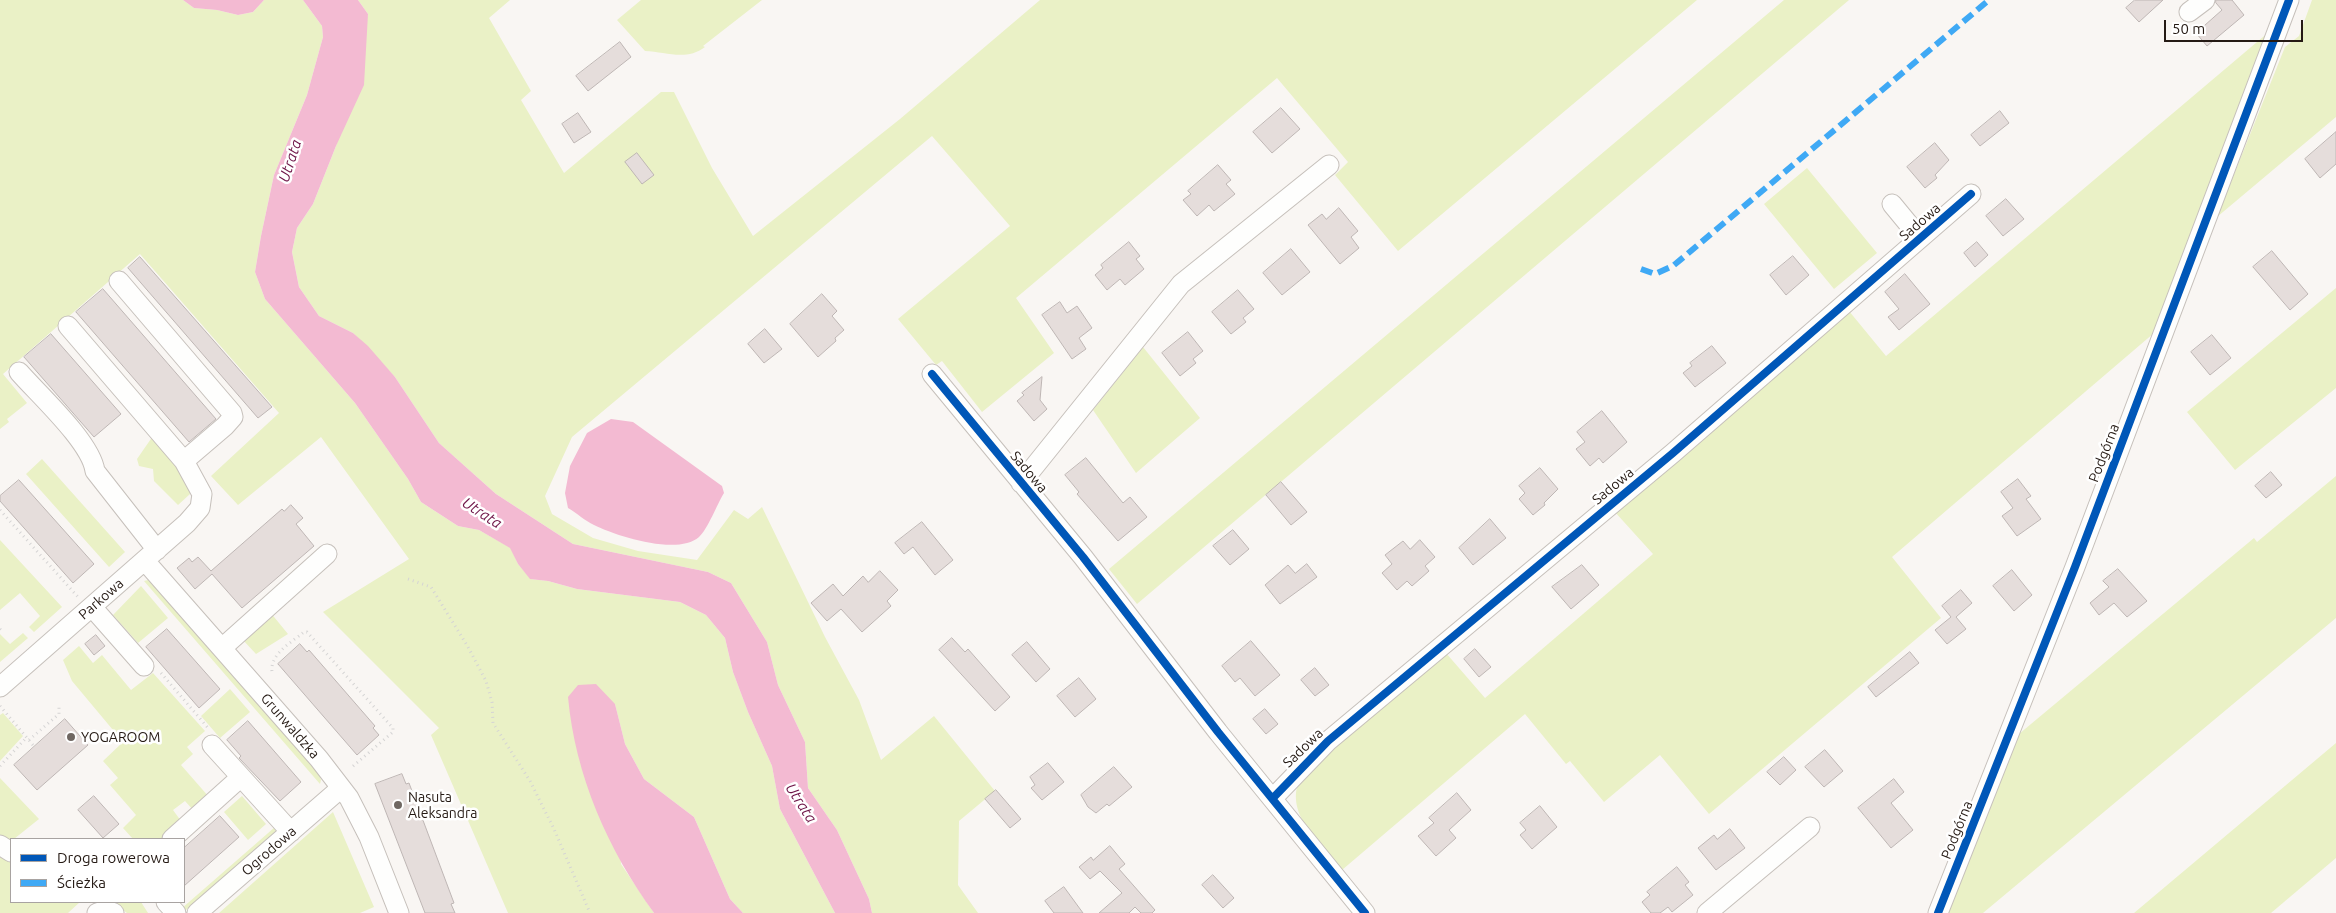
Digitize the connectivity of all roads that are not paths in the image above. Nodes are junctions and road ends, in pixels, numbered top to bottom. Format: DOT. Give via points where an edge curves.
graph roads {
  1 [pos="2205,0"];
  2 [pos="2289,0"];
  3 [pos="2188,12"];
  4 [pos="1329,165"];
  5 [pos="1971,194"];
  6 [pos="1892,204"];
  7 [pos="1920,238"];
  8 [pos="119,281"];
  9 [pos="68,326"];
  10 [pos="19,372"];
  11 [pos="932,374"];
  12 [pos="184,460"];
  13 [pos="1021,483"];
  14 [pos="327,554"];
  15 [pos="151,556"];
  16 [pos="86,603"];
  17 [pos="222,648"];
  18 [pos="151,668"];
  19 [pos="0,687"];
  20 [pos="214,741"];
  21 [pos="241,777"];
  22 [pos="341,788"];
  23 [pos="1273,798"];
  24 [pos="1810,827"];
  25 [pos="291,832"];
  26 [pos="173,838"];
  27 [pos="167,903"];
  28 [pos="97,913"];
  29 [pos="114,913"];
  30 [pos="176,913"];
  31 [pos="197,913"];
  32 [pos="400,913"];
  33 [pos="1364,913"];
  34 [pos="1706,913"];
  35 [pos="1938,913"];
  1 -- 3 [label="street"];
  2 -- 35 [label="street, Podgórna" via="2075,567"];
  4 -- 13 [label="street" via="1181,284"];
  5 -- 7 [label="street, Sadowa"];
  6 -- 7 [label="street"];
  7 -- 23 [label="street, Sadowa" via="1673,453 1328,741"];
  8 -- 12 [label="street" via="232,412 233,417 225,426"];
  9 -- 12 [label="street"];
  10 -- 15 [label="street, Grunwaldzka" via="80,440 94,463 94,471"];
  11 -- 13 [label="street, Sadowa"];
  12 -- 15 [label="street, Parkowa" via="201,490 200,508"];
  13 -- 23 [label="street, Sadowa"];
  14 -- 17 [label="street"];
  15 -- 16 [label="street, Parkowa"];
  15 -- 17 [label="street, Grunwaldzka"];
  16 -- 18 [label="street"];
  16 -- 19 [label="street, Parkowa"];
  17 -- 22 [label="street, Grunwaldzka"];
  20 -- 21 [label="street"];
  21 -- 25 [label="street"];
  21 -- 26 [label="street"];
  22 -- 25 [label="street, Ogrodowa"];
  22 -- 32 [label="street, Grunwaldzka" via="369,837"];
  23 -- 33 [label="street, Sadowa"];
  24 -- 34 [label="street"];
  25 -- 31 [label="street, Ogrodowa"];
  27 -- 30 [label="street"];
  28 -- 29 [label="street" via="106,910"];
}
